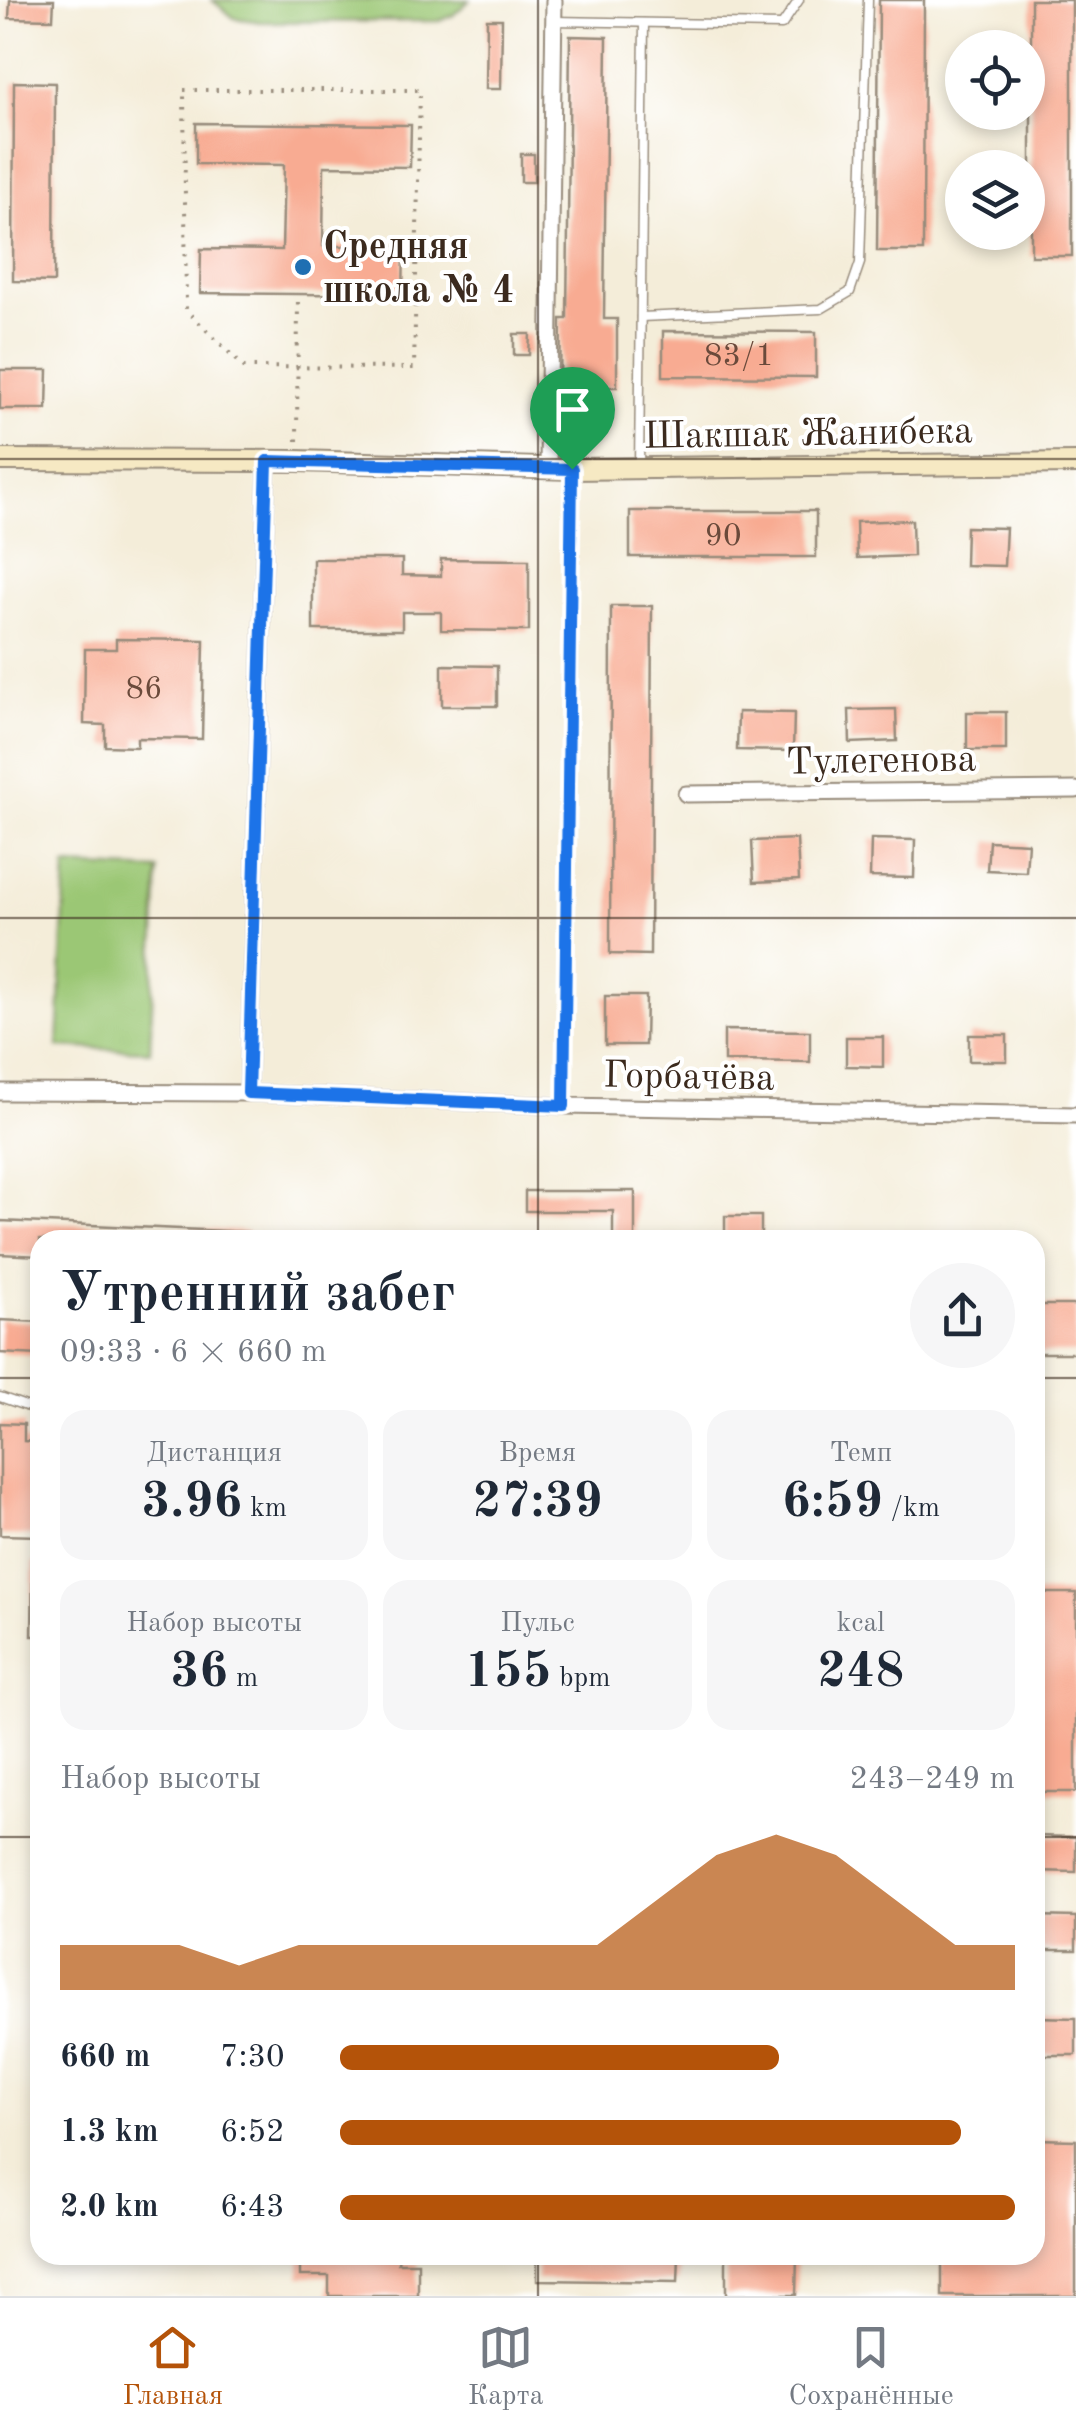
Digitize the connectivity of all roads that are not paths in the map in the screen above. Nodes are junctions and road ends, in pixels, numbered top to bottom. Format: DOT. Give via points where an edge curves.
graph roads {
  1 [pos="554,0"];
  2 [pos="798,0"];
  3 [pos="868,0"];
  4 [pos="554,22"];
  5 [pos="644,23"];
  6 [pos="641,317"];
  7 [pos="0,460"];
  8 [pos="267,461"];
  9 [pos="1076,464"];
  10 [pos="548,467"];
  11 [pos="572,469"];
  12 [pos="640,469"];
  13 [pos="1076,790"];
  14 [pos="686,794"];
  15 [pos="0,1092"];
  16 [pos="248,1093"];
  17 [pos="564,1106"];
  18 [pos="1076,1115"];
  19 [pos="0,1397"];
  20 [pos="30,1408"];
  1 -- 4 [label="street"];
  2 -- 5 [label="lane" via="782,25"];
  3 -- 6 [label="lane" via="860,264 850,292 822,308"];
  4 -- 5 [label="lane"];
  4 -- 10 [label="street"];
  5 -- 6 [label="lane"];
  6 -- 12 [label="lane"];
  7 -- 8 [label="main road, Шакшак Жанибека"];
  8 -- 10 [label="main road, Шакшак Жанибека"];
  8 -- 16 [label="street"];
  9 -- 12 [label="main road, Шакшак Жанибека"];
  10 -- 11 [label="main road, Шакшак Жанибека"];
  11 -- 12 [label="main road, Шакшак Жанибека"];
  11 -- 17 [label="lane"];
  13 -- 14 [label="street, Тулегенова"];
  15 -- 16 [label="street, Горбачёва"];
  16 -- 17 [label="street, Горбачёва"];
  17 -- 18 [label="street, Горбачёва"];
  19 -- 20 [label="lane"];
}
